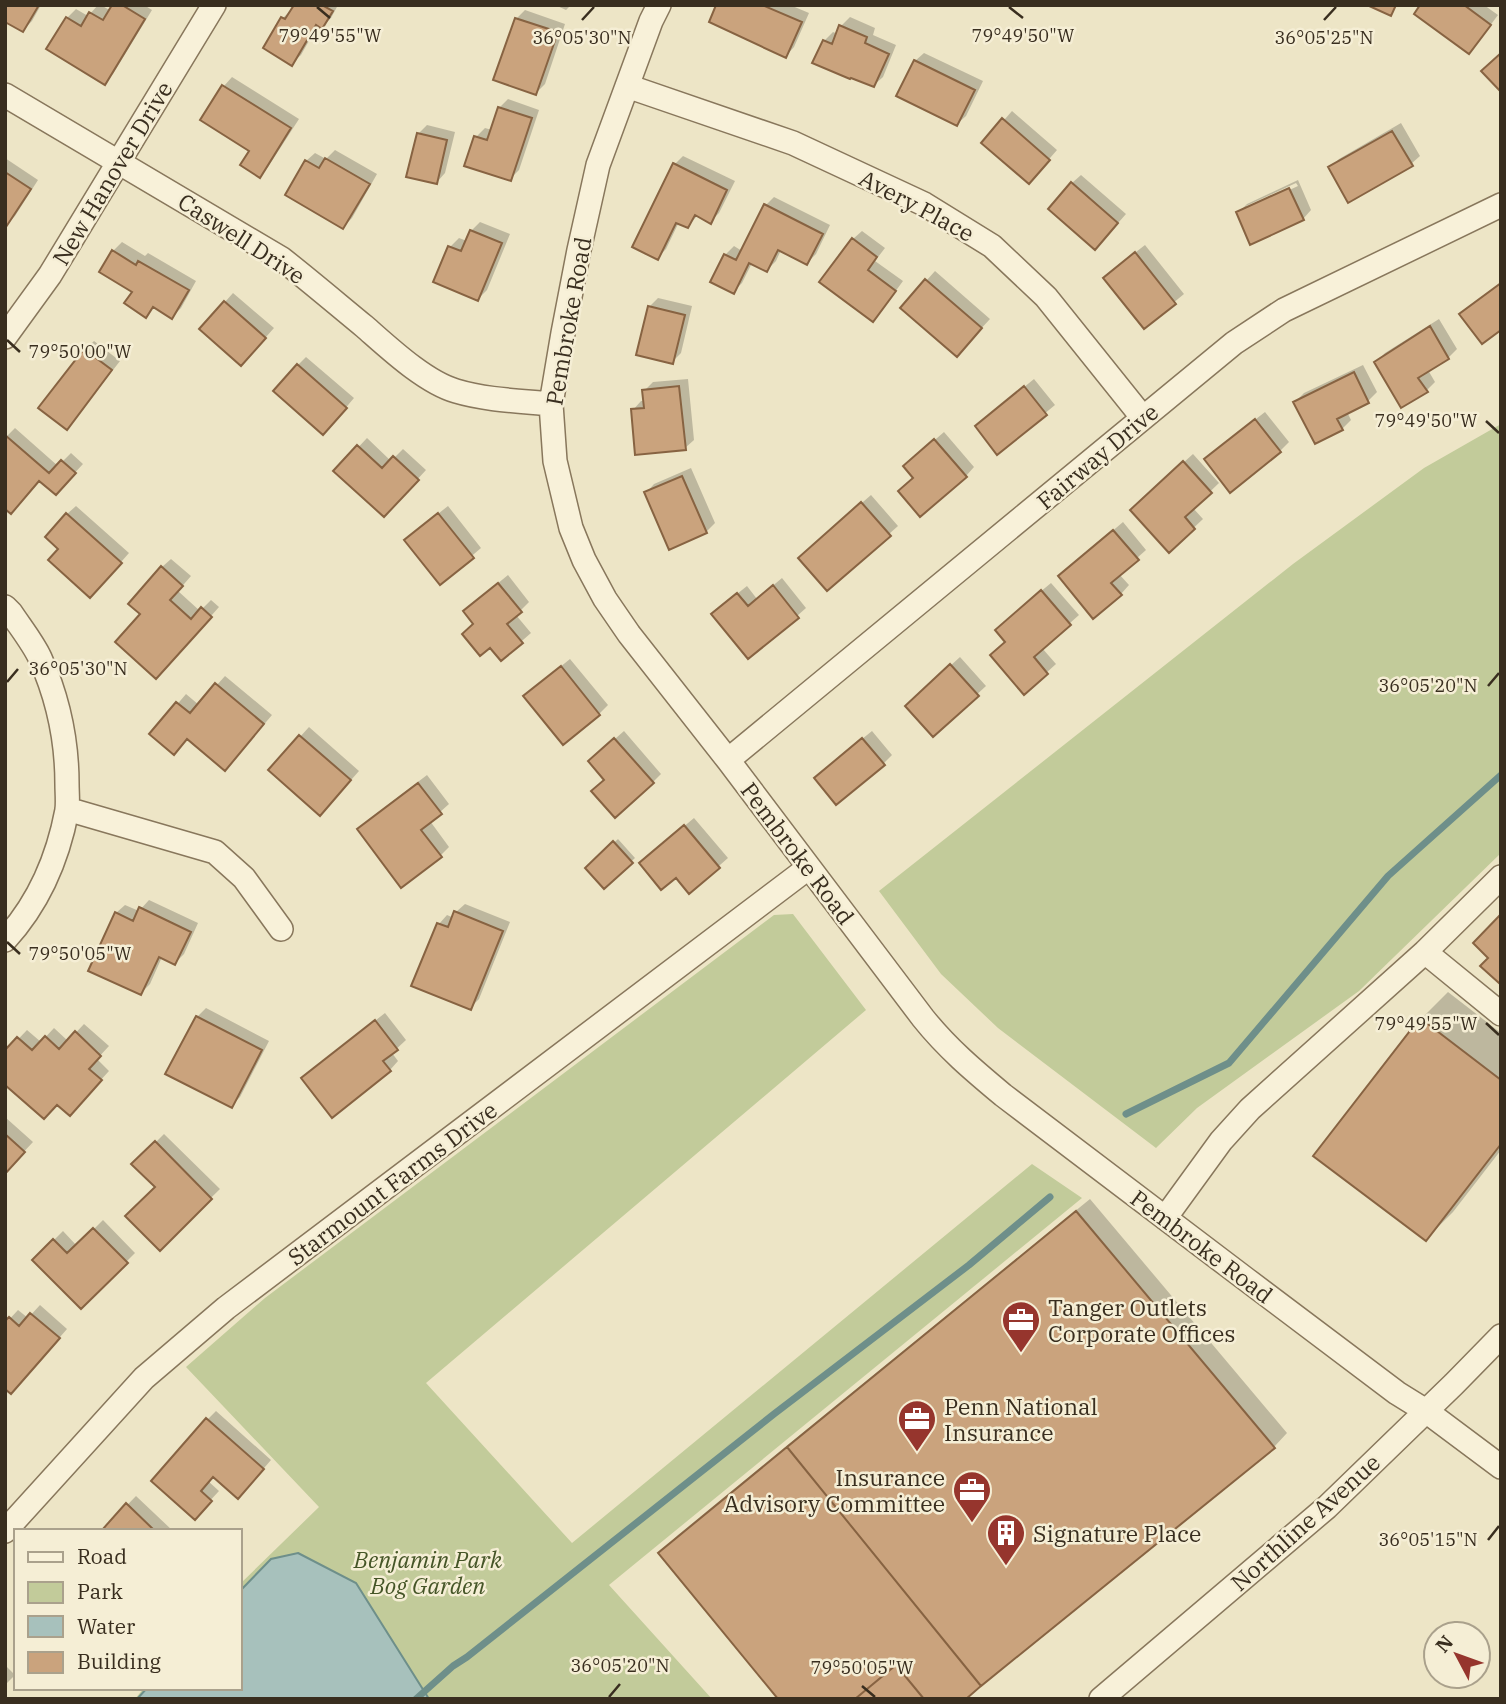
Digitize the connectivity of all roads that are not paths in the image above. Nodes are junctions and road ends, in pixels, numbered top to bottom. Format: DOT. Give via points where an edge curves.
graph roads {
  1 [pos="214,5"];
  2 [pos="659,5"];
  3 [pos="627,86"];
  4 [pos="5,95"];
  5 [pos="120,163"];
  6 [pos="1501,205"];
  7 [pos="5,337"];
  8 [pos="551,404"];
  9 [pos="1143,418"];
  10 [pos="5,607"];
  11 [pos="728,760"];
  12 [pos="67,809"];
  13 [pos="808,867"];
  14 [pos="1501,877"];
  15 [pos="281,929"];
  16 [pos="5,940"];
  17 [pos="1425,952"];
  18 [pos="1501,1014"];
  19 [pos="1165,1218"];
  20 [pos="1501,1336"];
  21 [pos="1426,1411"];
  22 [pos="1501,1466"];
  23 [pos="5,1531"];
  24 [pos="1108,1697"];
  1 -- 5 [label="street, New Hanover Drive"];
  2 -- 3 [label="street, Pembroke Road"];
  3 -- 8 [label="street, Pembroke Road" via="598,164"];
  3 -- 9 [label="street, Avery Place" via="793,143 925,204 992,246 1046,297"];
  4 -- 5 [label="street, Caswell Drive"];
  5 -- 7 [label="street, New Hanover Drive"];
  5 -- 8 [label="street, Caswell Drive" via="282,259 435,381 475,396"];
  6 -- 9 [label="street, Fairway Drive" via="1284,310 1234,343"];
  8 -- 11 [label="street, Pembroke Road" via="555,461 570,528 584,560 629,634"];
  9 -- 11 [label="street, Fairway Drive"];
  10 -- 12 [label="street" via="40,656 58,706 67,763"];
  11 -- 13 [label="street, Pembroke Road"];
  12 -- 15 [label="street" via="215,852 244,878"];
  12 -- 16 [label="street" via="40,891"];
  13 -- 19 [label="street, Pembroke Road" via="957,1056"];
  13 -- 23 [label="street, Starmount Farms Drive" via="226,1308 144,1378"];
  14 -- 17 [label="street"];
  17 -- 18 [label="street"];
  17 -- 19 [label="street" via="1250,1109"];
  19 -- 21 [label="street, Pembroke Road"];
  20 -- 21 [label="street, Northline Avenue"];
  21 -- 22 [label="street, Pembroke Road"];
  21 -- 24 [label="street, Northline Avenue" via="1327,1507"];
}
